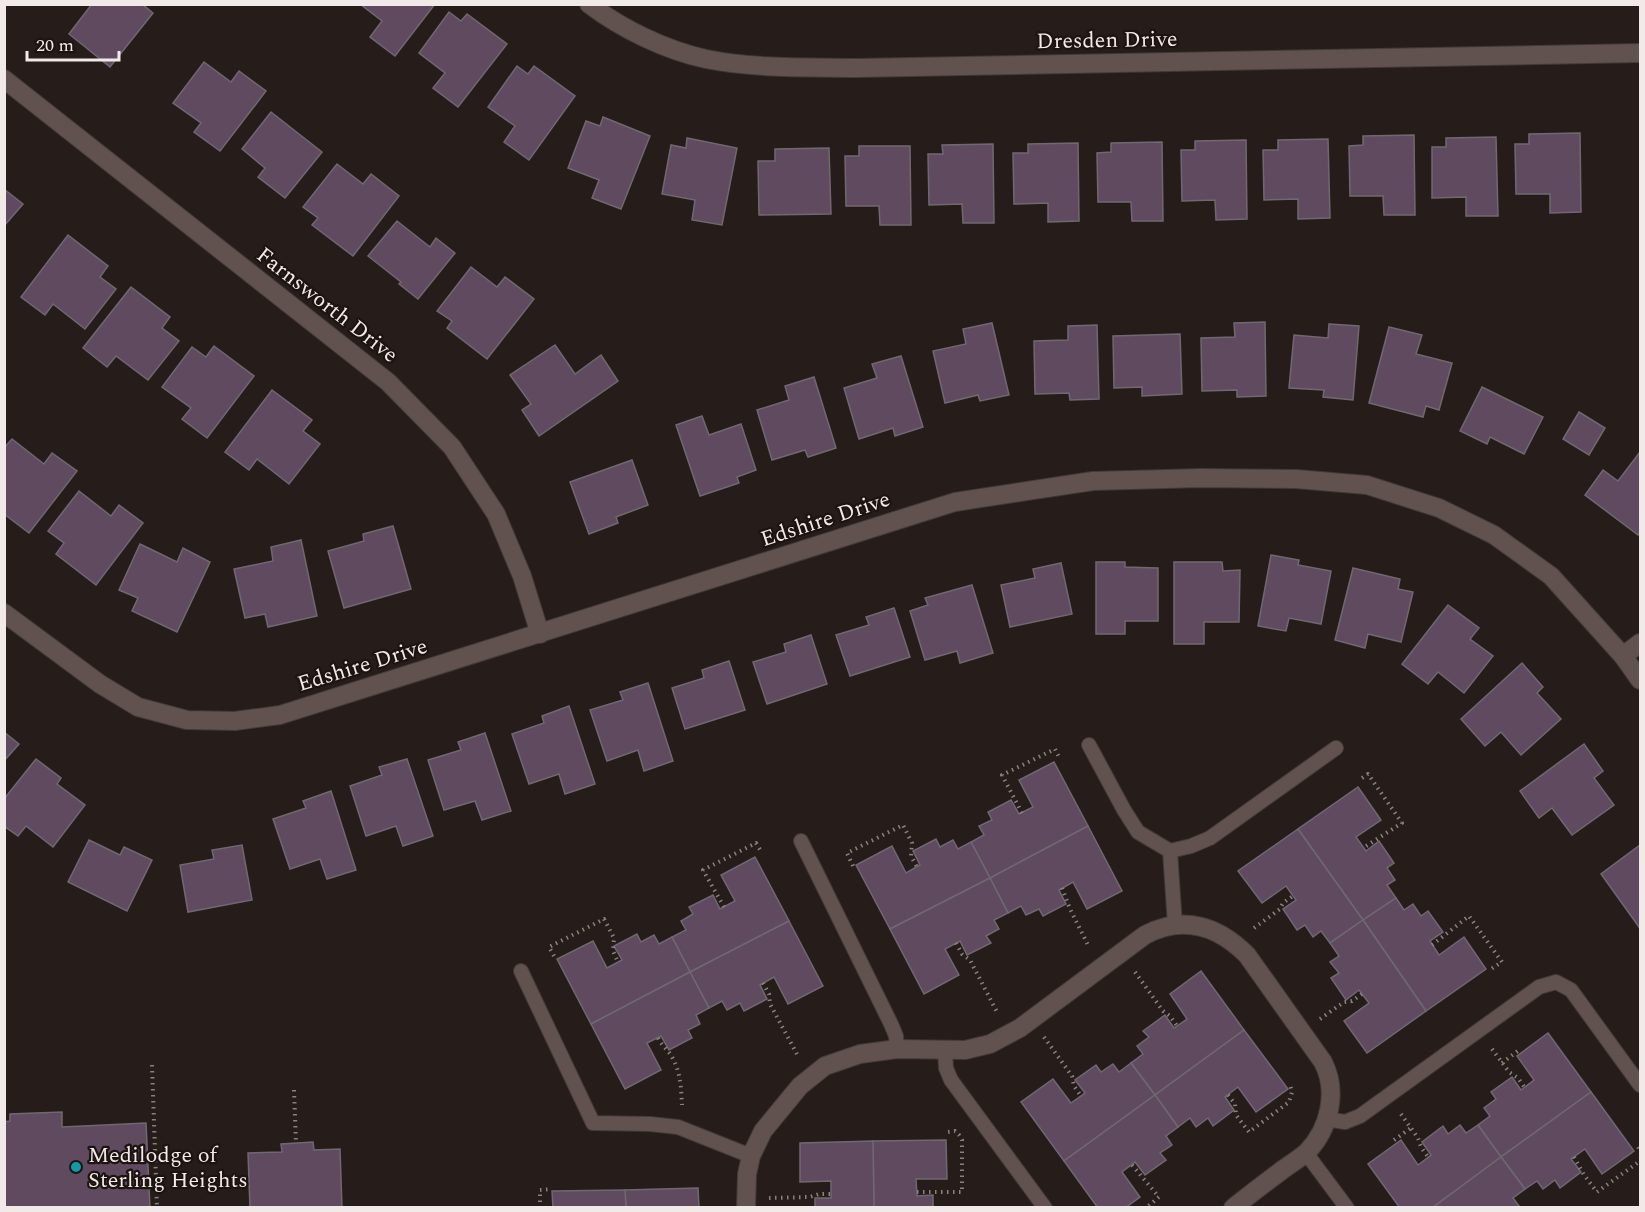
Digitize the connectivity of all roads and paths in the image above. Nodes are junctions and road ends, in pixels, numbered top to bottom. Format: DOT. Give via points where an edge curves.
graph roads {
  1 [pos="589,4"];
  2 [pos="1641,53"];
  3 [pos="4,79"];
  4 [pos="4,613"];
  5 [pos="540,634"];
  6 [pos="1641,643"];
  7 [pos="1623,656"];
  8 [pos="1641,680"];
  9 [pos="1089,745"];
  10 [pos="1336,748"];
  11 [pos="1060,759"];
  12 [pos="1362,778"];
  13 [pos="1022,813"];
  14 [pos="801,841"];
  15 [pos="1364,848"];
  16 [pos="1170,851"];
  17 [pos="762,853"];
  18 [pos="853,866"];
  19 [pos="917,867"];
  20 [pos="1062,888"];
  21 [pos="1293,896"];
  22 [pos="724,907"];
  23 [pos="1175,925"];
  24 [pos="1246,934"];
  25 [pos="956,943"];
  26 [pos="1432,945"];
  27 [pos="1092,953"];
  28 [pos="554,956"];
  29 [pos="618,962"];
  30 [pos="1131,966"];
  31 [pos="1491,969"];
  32 [pos="521,971"];
  33 [pos="763,983"];
  34 [pos="1362,994"];
  35 [pos="1000,1019"];
  36 [pos="1317,1021"];
  37 [pos="1177,1026"];
  38 [pos="1041,1032"];
  39 [pos="658,1038"];
  40 [pos="1488,1043"];
  41 [pos="897,1049"];
  42 [pos="1519,1050"];
  43 [pos="945,1051"];
  44 [pos="801,1063"];
  45 [pos="1502,1063"];
  46 [pos="152,1065"];
  47 [pos="1290,1085"];
  48 [pos="1641,1085"];
  49 [pos="1524,1088"];
  50 [pos="294,1090"];
  51 [pos="1228,1095"];
  52 [pos="1081,1096"];
  53 [pos="1397,1108"];
  54 [pos="682,1111"];
  55 [pos="1326,1119"];
  56 [pos="1411,1128"];
  57 [pos="948,1132"];
  58 [pos="1395,1140"];
  59 [pos="296,1143"];
  60 [pos="1306,1153"];
  61 [pos="750,1156"];
  62 [pos="1428,1157"];
  63 [pos="1575,1157"];
  64 [pos="1641,1161"];
  65 [pos="1132,1165"];
  66 [pos="552,1189"];
  67 [pos="917,1192"];
  68 [pos="831,1194"];
  69 [pos="754,1203"];
  70 [pos="158,1208"];
  71 [pos="540,1208"];
  72 [pos="1045,1208"];
  73 [pos="1146,1208"];
  74 [pos="1233,1208"];
  75 [pos="1347,1208"];
  1 -- 2 [label="street, Dresden Drive" via="652,41 705,59 766,67"];
  3 -- 5 [label="street, Farnsworth Drive" via="388,382 452,447 496,514 522,576"];
  4 -- 5 [label="street, Edshire Drive" via="100,684 138,706 187,720 235,721 280,715"];
  5 -- 7 [label="street, Edshire Drive" via="955,502 1093,481 1296,479 1367,485 1439,508 1494,535 1551,576"];
  6 -- 7 [label="street"];
  7 -- 8 [label="street, Edshire Drive"];
  9 -- 16 [label="lane" via="1138,832"];
  10 -- 16 [label="lane" via="1210,838"];
  11 -- 13 [label="path" via="1055,748 1002,775"];
  12 -- 15 [label="path" via="1368,774 1402,823"];
  14 -- 41 [label="lane" via="891,1024"];
  16 -- 23 [label="lane"];
  17 -- 22 [label="path" via="756,843 703,870"];
  18 -- 19 [label="path" via="847,853 903,825"];
  20 -- 27 [label="path"];
  21 -- 24 [label="path"];
  23 -- 43 [label="street" via="1145,935 1008,1035 976,1048"];
  23 -- 55 [label="street" via="1208,928 1247,954 1330,1076"];
  25 -- 35 [label="path" via="970,960"];
  26 -- 31 [label="path" via="1469,916 1502,962"];
  28 -- 29 [label="path" via="549,947 604,919 614,938 613,951"];
  30 -- 37 [label="path"];
  32 -- 61 [label="lane" via="593,1123 678,1127"];
  33 -- 44 [label="path"];
  34 -- 36 [label="path"];
  38 -- 52 [label="path"];
  39 -- 54 [label="path" via="680,1072"];
  40 -- 45 [label="path"];
  41 -- 43 [label="street"];
  41 -- 61 [label="street" via="860,1054 825,1066 782,1106"];
  42 -- 45 [label="path"];
  43 -- 72 [label="lane" via="951,1080"];
  45 -- 49 [label="path"];
  46 -- 70 [label="path"];
  47 -- 51 [label="path" via="1289,1102 1249,1132"];
  48 -- 55 [label="lane" via="1571,990 1556,982 1539,987 1359,1116 1345,1122"];
  50 -- 59 [label="path"];
  53 -- 56 [label="path"];
  55 -- 60 [label="street"];
  56 -- 58 [label="path"];
  56 -- 62 [label="path"];
  57 -- 67 [label="path" via="955,1131 962,1140 962,1192"];
  60 -- 74 [label="street"];
  60 -- 75 [label="lane"];
  61 -- 69 [label="street" via="747,1174"];
  63 -- 64 [label="path" via="1597,1192"];
  65 -- 73 [label="path" via="1159,1197"];
  66 -- 71 [label="path" via="540,1190"];
  68 -- 69 [label="path"];
}
